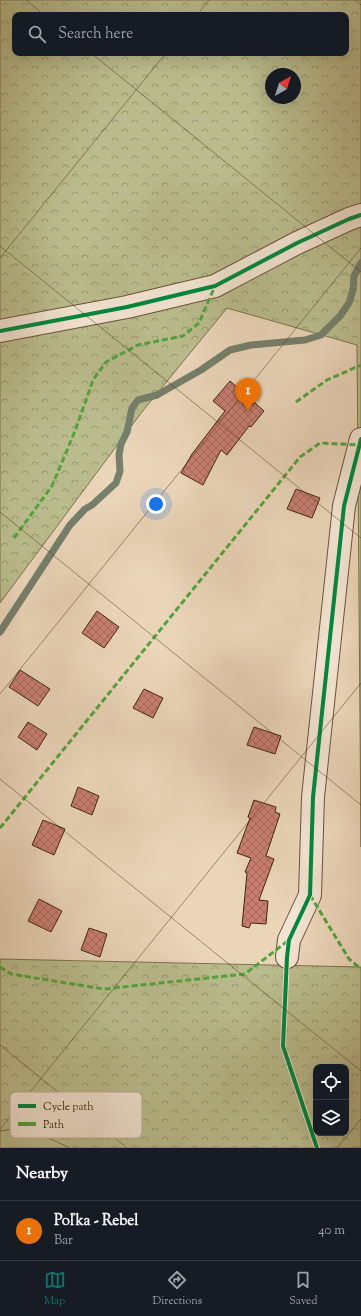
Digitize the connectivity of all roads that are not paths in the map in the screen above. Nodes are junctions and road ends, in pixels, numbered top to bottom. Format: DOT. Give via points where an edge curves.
graph roads {
  1 [pos="361,215"];
  2 [pos="0,331"];
  3 [pos="361,439"];
  4 [pos="287,957"];
  1 -- 2 [label="street" via="297,243 215,286 127,307"];
  3 -- 4 [label="street" via="344,506 313,796 310,895 289,940"];
}
